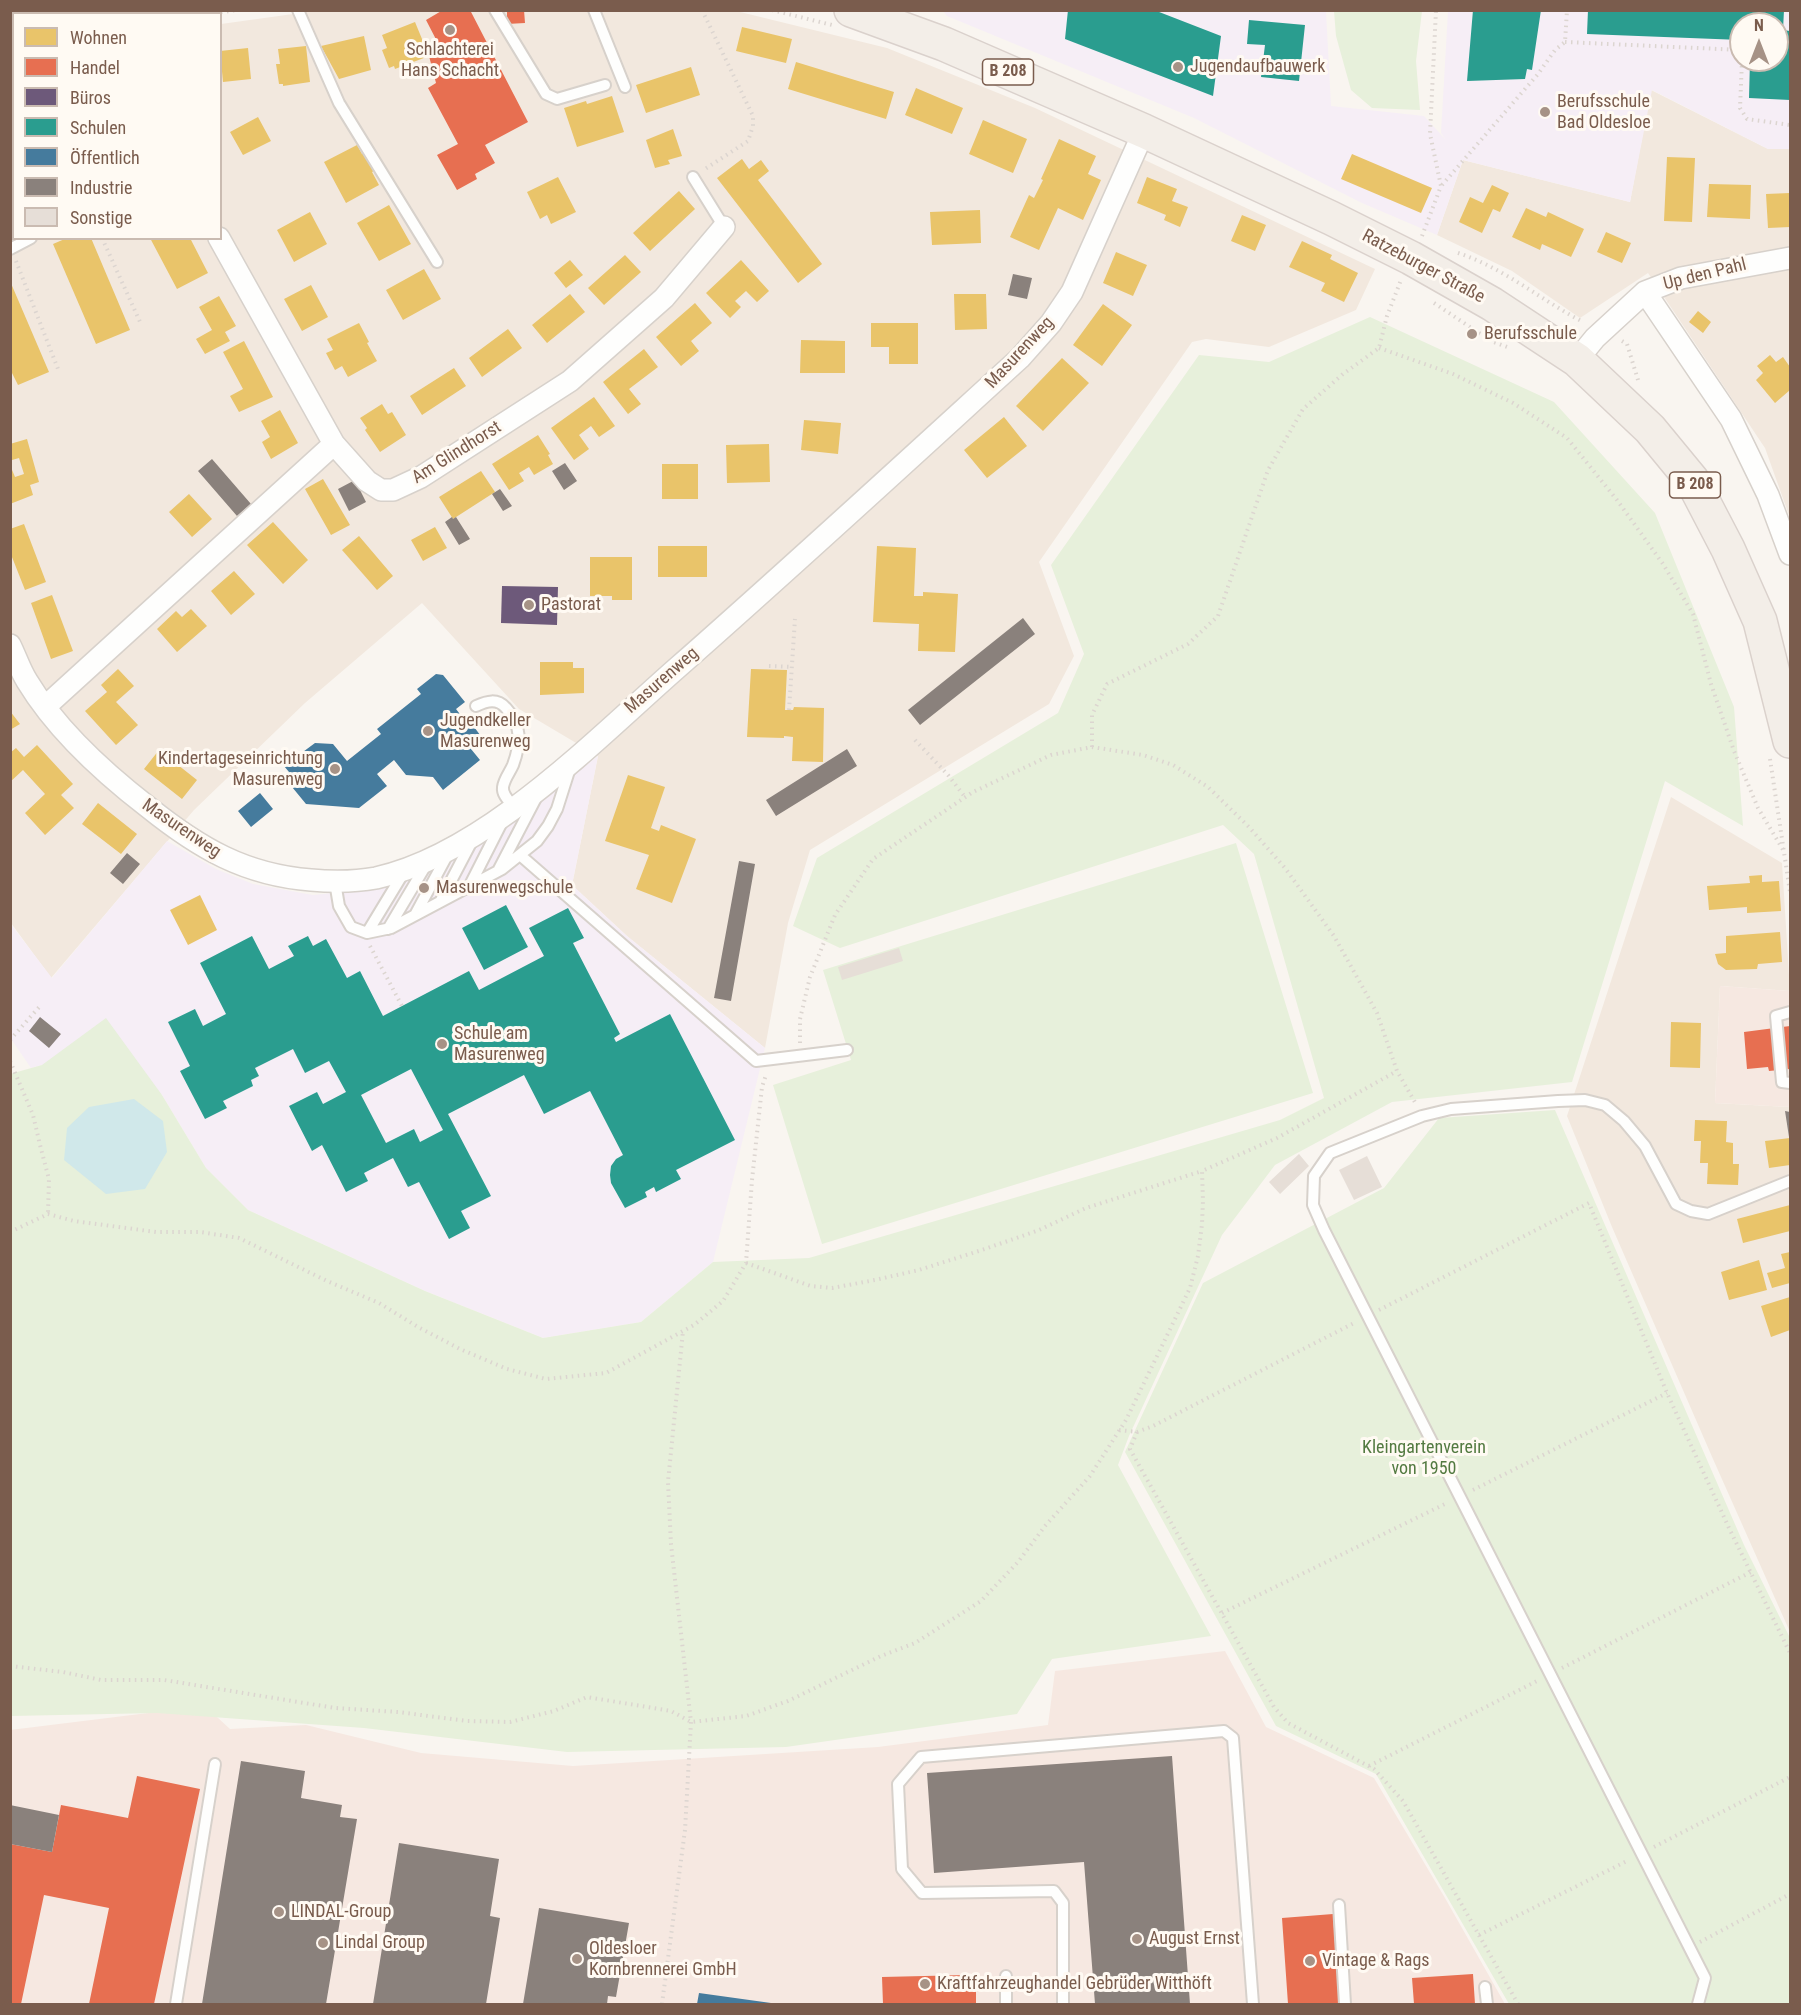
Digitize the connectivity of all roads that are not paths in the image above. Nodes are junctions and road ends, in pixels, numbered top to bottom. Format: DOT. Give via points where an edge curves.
graph roads {
  1 [pos="118,10"];
  2 [pos="297,10"];
  3 [pos="495,10"];
  4 [pos="594,10"];
  5 [pos="114,12"];
  6 [pos="845,19"];
  7 [pos="605,86"];
  8 [pos="625,87"];
  9 [pos="1144,131"];
  10 [pos="693,177"];
  11 [pos="724,227"];
  12 [pos="27,240"];
  13 [pos="220,240"];
  14 [pos="11,249"];
  15 [pos="1791,258"];
  16 [pos="436,262"];
  17 [pos="1645,291"];
  18 [pos="1577,360"];
  19 [pos="334,444"];
  20 [pos="1791,554"];
  21 [pos="10,645"];
  22 [pos="46,706"];
  23 [pos="476,706"];
  24 [pos="1780,745"];
  25 [pos="572,760"];
  26 [pos="542,785"];
  27 [pos="510,810"];
  28 [pos="476,834"];
  29 [pos="452,848"];
  30 [pos="520,855"];
  31 [pos="428,860"];
  32 [pos="405,869"];
  33 [pos="498,872"];
  34 [pos="335,882"];
  35 [pos="469,887"];
  36 [pos="439,903"];
  37 [pos="415,915"];
  38 [pos="388,929"];
  39 [pos="368,938"];
  40 [pos="1791,1012"];
  41 [pos="847,1050"];
  42 [pos="1791,1083"];
  43 [pos="1791,1181"];
  44 [pos="215,1764"];
  45 [pos="1338,1905"];
  46 [pos="1006,1976"];
  47 [pos="1485,1987"];
  48 [pos="176,2004"];
  49 [pos="1006,2004"];
  50 [pos="1064,2004"];
  51 [pos="1253,2004"];
  52 [pos="1345,2004"];
  53 [pos="1487,2004"];
  54 [pos="1698,2004"];
  1 -- 5 [label="main road"];
  2 -- 16 [label="lane" via="339,103"];
  3 -- 7 [label="lane" via="546,94 557,99"];
  4 -- 8 [label="lane"];
  6 -- 9 [label="main road, Ratzeburger Straße / B 208" via="944,44"];
  9 -- 18 [label="main road, Ratzeburger Straße / B 208" via="1412,258"];
  9 -- 25 [label="street, Masurenweg" via="1072,292 1020,358 775,582"];
  10 -- 11 [label="lane"];
  11 -- 19 [label="street, Am Glindhorst" via="664,298 570,381 421,477 393,490 381,490 367,481"];
  12 -- 14 [label="lane"];
  13 -- 19 [label="street, Am Glindhorst"];
  15 -- 17 [label="street, Up den Pahl" via="1681,278"];
  17 -- 18 [label="street, Up den Pahl"];
  17 -- 20 [label="street" via="1731,419"];
  18 -- 24 [label="main road, Ratzeburger Straße / B 208" via="1650,429 1692,480 1760,621"];
  19 -- 22 [label="street"];
  21 -- 22 [label="street, Masurenweg" via="27,680"];
  22 -- 34 [label="street, Masurenweg" via="103,770 198,843 227,860 266,874"];
  23 -- 27 [label="lane" via="489,700 502,704 520,731 513,765 503,788"];
  25 -- 26 [label="street, Masurenweg"];
  25 -- 30 [label="lane" via="548,826"];
  26 -- 27 [label="street, Masurenweg"];
  26 -- 33 [label="lane"];
  27 -- 28 [label="street, Masurenweg"];
  27 -- 35 [label="lane"];
  28 -- 29 [label="street, Masurenweg"];
  28 -- 36 [label="lane"];
  29 -- 31 [label="street, Masurenweg"];
  29 -- 37 [label="lane"];
  30 -- 33 [label="lane"];
  30 -- 41 [label="lane" via="756,1061"];
  31 -- 32 [label="street, Masurenweg"];
  31 -- 38 [label="lane"];
  32 -- 34 [label="street, Masurenweg" via="376,878"];
  32 -- 39 [label="lane"];
  33 -- 35 [label="lane"];
  34 -- 39 [label="lane" via="339,906 351,927"];
  35 -- 36 [label="lane"];
  36 -- 37 [label="lane"];
  37 -- 38 [label="lane"];
  38 -- 39 [label="lane"];
  40 -- 42 [label="lane" via="1776,1016 1782,1083"];
  43 -- 54 [label="lane" via="1708,1214 1691,1211 1676,1204 1645,1146 1624,1121 1605,1105 1585,1100 1451,1109 1422,1116 1330,1153 1314,1176 1312,1205 1705,1978"];
  44 -- 48 [label="lane"];
  45 -- 52 [label="lane"];
  46 -- 49 [label="lane"];
  47 -- 53 [label="lane"];
  50 -- 51 [label="lane" via="1063,1903 1054,1891 922,1893 902,1869 898,1784 921,1757 1224,1731 1233,1738"];
}
